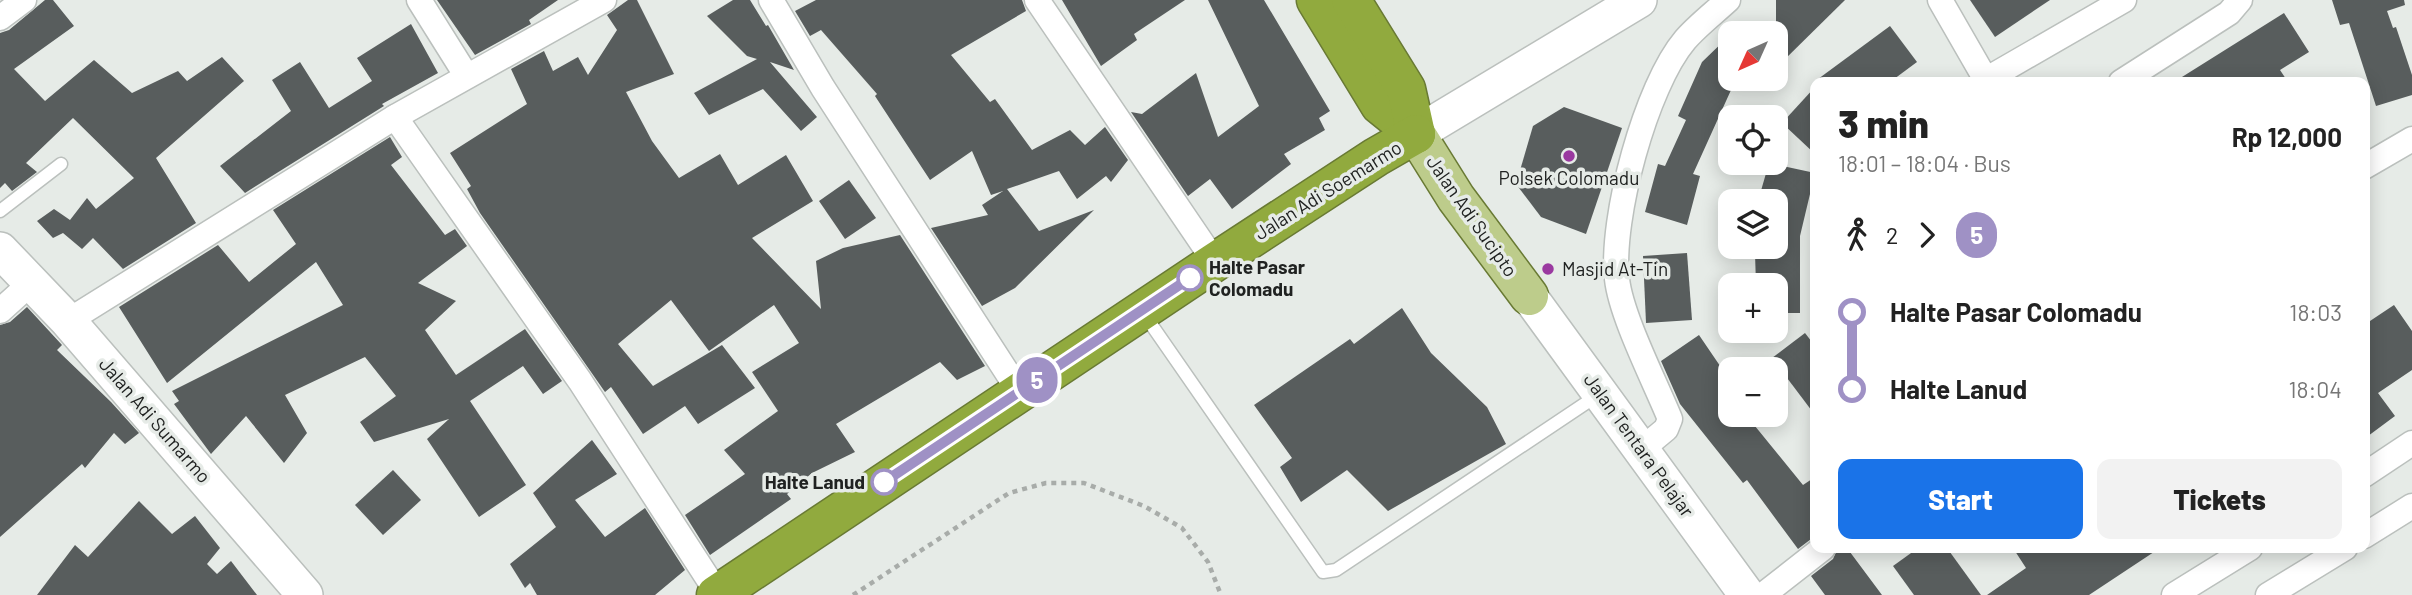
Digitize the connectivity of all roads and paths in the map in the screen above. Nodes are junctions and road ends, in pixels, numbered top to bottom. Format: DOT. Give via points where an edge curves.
graph roads {
  1 [pos="24,0"];
  2 [pos="419,0"];
  3 [pos="604,0"];
  4 [pos="771,0"];
  5 [pos="1037,0"];
  6 [pos="1316,0"];
  7 [pos="1351,0"];
  8 [pos="1639,0"];
  9 [pos="1728,0"];
  10 [pos="1940,0"];
  11 [pos="2124,0"];
  12 [pos="2240,0"];
  13 [pos="0,18"];
  14 [pos="466,75"];
  15 [pos="1982,77"];
  16 [pos="1991,77"];
  17 [pos="2129,77"];
  18 [pos="396,117"];
  19 [pos="1416,134"];
  20 [pos="2412,139"];
  21 [pos="61,164"];
  22 [pos="2370,164"];
  23 [pos="0,211"];
  24 [pos="0,250"];
  25 [pos="1215,262"];
  26 [pos="30,283"];
  27 [pos="1529,296"];
  28 [pos="0,311"];
  29 [pos="1142,311"];
  30 [pos="68,321"];
  31 [pos="1019,391"];
  32 [pos="1601,393"];
  33 [pos="2412,443"];
  34 [pos="1642,449"];
  35 [pos="2370,471"];
  36 [pos="2412,506"];
  37 [pos="2370,532"];
  38 [pos="1817,553"];
  39 [pos="2242,553"];
  40 [pos="2337,553"];
  41 [pos="717,594"];
  42 [pos="305,595"];
  43 [pos="853,595"];
  44 [pos="1221,595"];
  45 [pos="1747,595"];
  46 [pos="1763,595"];
  47 [pos="2174,595"];
  48 [pos="2268,595"];
  1 -- 13 [label="street"];
  2 -- 14 [label="street"];
  3 -- 14 [label="street"];
  4 -- 31 [label="street"];
  5 -- 25 [label="street"];
  6 -- 19 [label="highway, Jalan Adi Sucipto" via="1380,105"];
  7 -- 19 [label="highway, Jalan Adi Sucipto" via="1406,89"];
  8 -- 19 [label="main road"];
  9 -- 34 [label="street" via="1684,41 1669,64 1629,169 1617,279 1670,419 1666,429"];
  10 -- 15 [label="street"];
  11 -- 16 [label="street"];
  12 -- 17 [label="street" via="2229,13"];
  14 -- 18 [label="street"];
  18 -- 30 [label="street"];
  18 -- 41 [label="street" via="580,382"];
  19 -- 25 [label="highway, Jalan Adi Soemarmo"];
  19 -- 27 [label="main road, Jalan Adi Sucipto" via="1456,198"];
  20 -- 22 [label="street"];
  21 -- 23 [label="lane"];
  24 -- 26 [label="main road, Jalan Adi Sumarmo"];
  25 -- 29 [label="highway, Jalan Adi Soemarmo"];
  26 -- 28 [label="street"];
  26 -- 30 [label="main road, Jalan Adi Sumarmo"];
  27 -- 32 [label="main road, Jalan Tentara Pelajar"];
  29 -- 31 [label="highway, Jalan Adi Soemarmo"];
  29 -- 32 [label="lane" via="1323,572 1336,570"];
  30 -- 42 [label="main road, Jalan Adi Sumarmo"];
  31 -- 41 [label="highway, Jalan Adi Soemarmo"];
  32 -- 34 [label="main road, Jalan Tentara Pelajar"];
  33 -- 35 [label="street"];
  34 -- 45 [label="main road, Jalan Tentara Pelajar"];
  36 -- 37 [label="street"];
  38 -- 46 [label="street"];
  39 -- 47 [label="street"];
  40 -- 48 [label="street"];
  43 -- 44 [label="path" via="1009,493 1046,483 1084,483 1144,506 1182,528 1208,562"];
}
